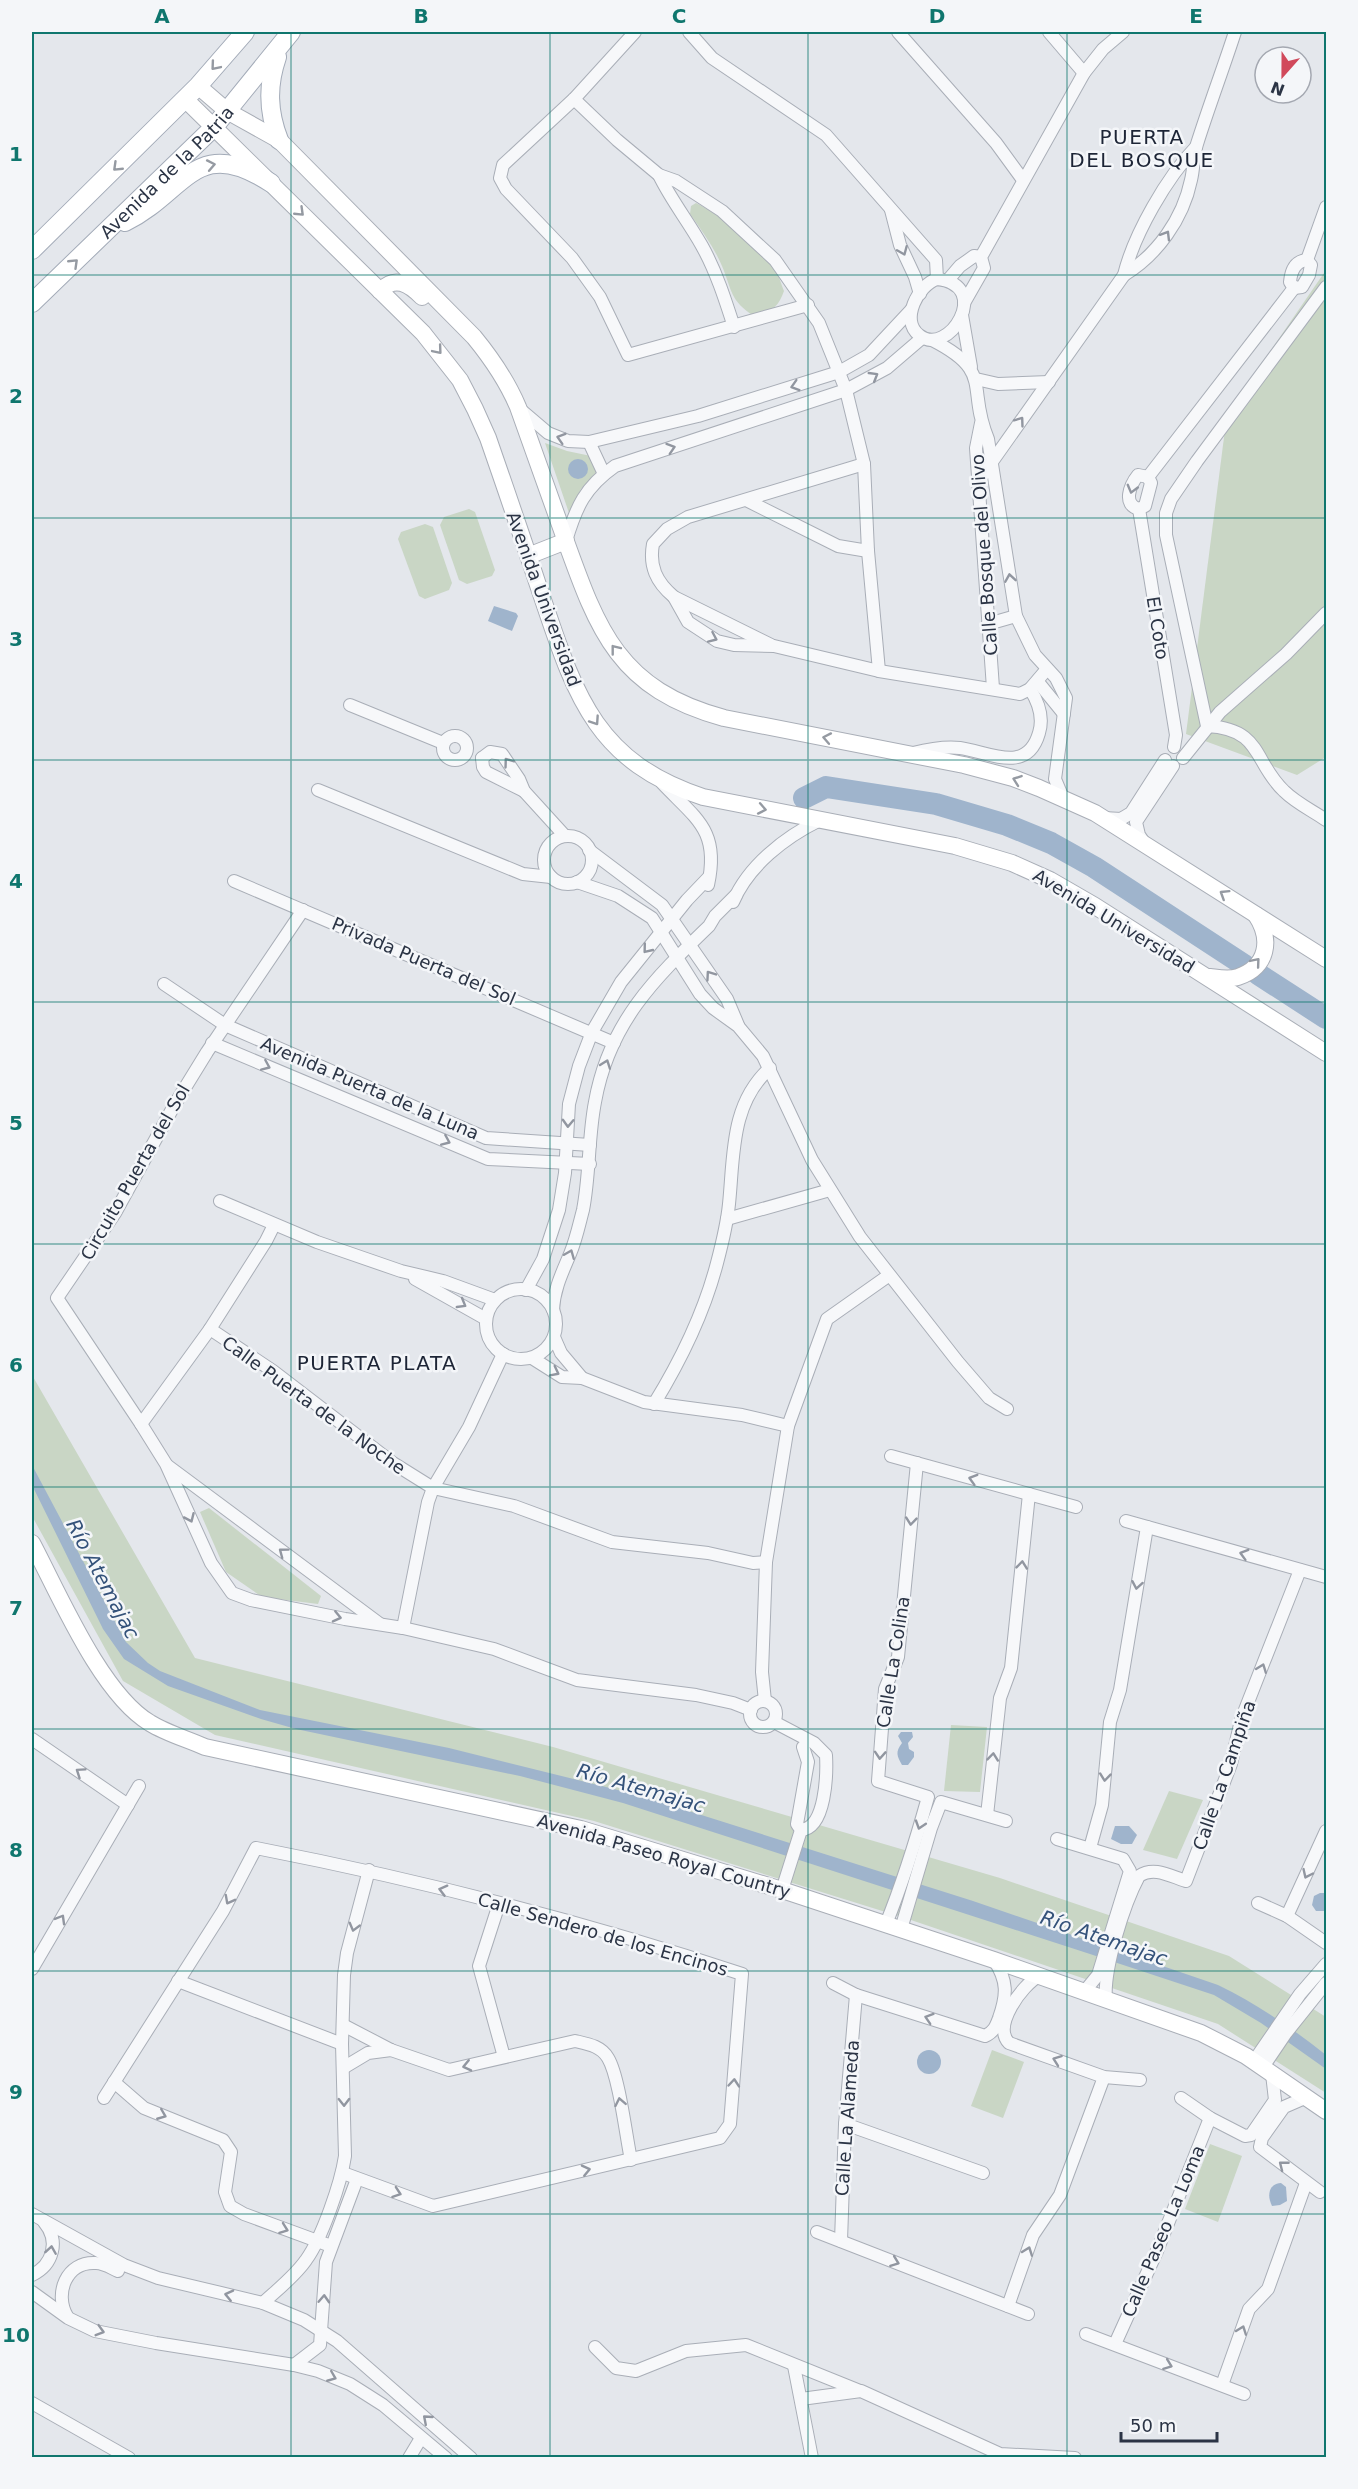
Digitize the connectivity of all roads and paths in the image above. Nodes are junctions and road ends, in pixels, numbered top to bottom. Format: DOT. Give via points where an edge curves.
graph roads {
  1 [pos="245,32"];
  2 [pos="292,32"];
  3 [pos="689,32"];
  4 [pos="897,32"];
  5 [pos="1049,32"];
  6 [pos="1123,32"];
  7 [pos="1235,32"];
  8 [pos="629,34"];
  9 [pos="1084,73"];
  10 [pos="192,93"];
  11 [pos="574,99"];
  12 [pos="227,111"];
  13 [pos="214,127"];
  14 [pos="279,140"];
  15 [pos="1196,147"];
  16 [pos="659,175"];
  17 [pos="1023,180"];
  18 [pos="271,183"];
  19 [pos="890,206"];
  20 [pos="1326,207"];
  21 [pos="110,228"];
  22 [pos="32,250"];
  23 [pos="981,257"];
  24 [pos="1124,275"];
  25 [pos="943,279"];
  26 [pos="1326,287"];
  27 [pos="381,291"];
  28 [pos="920,294"];
  29 [pos="32,303"];
  30 [pos="808,305"];
  31 [pos="963,309"];
  32 [pos="911,310"];
  33 [pos="734,327"];
  34 [pos="474,337"];
  35 [pos="927,339"];
  36 [pos="839,372"];
  37 [pos="974,374"];
  38 [pos="1049,382"];
  39 [pos="846,390"];
  40 [pos="518,407"];
  41 [pos="698,416"];
  42 [pos="981,422"];
  43 [pos="705,437"];
  44 [pos="589,442"];
  45 [pos="992,461"];
  46 [pos="864,464"];
  47 [pos="604,474"];
  48 [pos="1148,477"];
  49 [pos="977,483"];
  50 [pos="746,500"];
  51 [pos="1139,510"];
  52 [pos="566,542"];
  53 [pos="868,551"];
  54 [pos="528,556"];
  55 [pos="674,597"];
  56 [pos="1326,613"];
  57 [pos="1016,616"];
  58 [pos="988,624"];
  59 [pos="774,646"];
  60 [pos="879,671"];
  61 [pos="1036,682"];
  62 [pos="993,688"];
  63 [pos="350,705"];
  64 [pos="1207,726"];
  65 [pos="443,743"];
  66 [pos="1174,747"];
  67 [pos="466,752"];
  68 [pos="906,754"];
  69 [pos="482,758"];
  70 [pos="1183,758"];
  71 [pos="1169,763"];
  72 [pos="658,779"];
  73 [pos="318,790"];
  74 [pos="524,791"];
  75 [pos="1063,798"];
  76 [pos="1101,817"];
  77 [pos="820,820"];
  78 [pos="1326,820"];
  79 [pos="565,836"];
  80 [pos="1146,845"];
  81 [pos="590,850"];
  82 [pos="551,877"];
  83 [pos="234,881"];
  84 [pos="577,882"];
  85 [pos="303,910"];
  86 [pos="1256,915"];
  87 [pos="673,919"];
  88 [pos="661,932"];
  89 [pos="689,945"];
  90 [pos="677,957"];
  91 [pos="1326,959"];
  92 [pos="1209,977"];
  93 [pos="164,984"];
  94 [pos="225,1025"];
  95 [pos="738,1026"];
  96 [pos="592,1032"];
  97 [pos="212,1043"];
  98 [pos="614,1043"];
  99 [pos="1326,1053"];
  100 [pos="770,1068"];
  101 [pos="381,1092"];
  102 [pos="374,1111"];
  103 [pos="567,1144"];
  104 [pos="590,1145"];
  105 [pos="566,1162"];
  106 [pos="590,1164"];
  107 [pos="830,1190"];
  108 [pos="220,1202"];
  109 [pos="727,1219"];
  110 [pos="274,1225"];
  111 [pos="401,1271"];
  112 [pos="888,1276"];
  113 [pos="526,1290"];
  114 [pos="495,1300"];
  115 [pos="553,1310"];
  116 [pos="486,1319"];
  117 [pos="210,1329"];
  118 [pos="554,1337"];
  119 [pos="502,1354"];
  120 [pos="532,1358"];
  121 [pos="582,1378"];
  122 [pos="654,1404"];
  123 [pos="1007,1409"];
  124 [pos="141,1424"];
  125 [pos="788,1426"];
  126 [pos="891,1456"];
  127 [pos="917,1463"];
  128 [pos="166,1464"];
  129 [pos="434,1488"];
  130 [pos="1029,1494"];
  131 [pos="1076,1507"];
  132 [pos="1126,1521"];
  133 [pos="1147,1527"];
  134 [pos="32,1543"];
  135 [pos="766,1562"];
  136 [pos="1300,1570"];
  137 [pos="1326,1577"];
  138 [pos="381,1625"];
  139 [pos="403,1628"];
  140 [pos="765,1701"];
  141 [pos="751,1710"];
  142 [pos="774,1722"];
  143 [pos="32,1739"];
  144 [pos="809,1745"];
  145 [pos="139,1786"];
  146 [pos="128,1805"];
  147 [pos="987,1815"];
  148 [pos="1006,1821"];
  149 [pos="802,1829"];
  150 [pos="1326,1831"];
  151 [pos="1057,1839"];
  152 [pos="1090,1848"];
  153 [pos="914,1866"];
  154 [pos="369,1870"];
  155 [pos="784,1883"];
  156 [pos="1258,1903"];
  157 [pos="499,1904"];
  158 [pos="1287,1916"];
  159 [pos="896,1920"];
  160 [pos="1114,1932"];
  161 [pos="1326,1943"];
  162 [pos="994,1960"];
  163 [pos="1326,1964"];
  164 [pos="32,1969"];
  165 [pos="1040,1976"];
  166 [pos="1102,1976"];
  167 [pos="178,1981"];
  168 [pos="833,1983"];
  169 [pos="1326,1983"];
  170 [pos="1084,1992"];
  171 [pos="856,1995"];
  172 [pos="1106,2000"];
  173 [pos="1293,2017"];
  174 [pos="343,2025"];
  175 [pos="342,2044"];
  176 [pos="391,2050"];
  177 [pos="504,2057"];
  178 [pos="1265,2061"];
  179 [pos="343,2068"];
  180 [pos="1104,2077"];
  181 [pos="1140,2080"];
  182 [pos="114,2082"];
  183 [pos="1307,2097"];
  184 [pos="104,2098"];
  185 [pos="1181,2098"];
  186 [pos="1326,2111"];
  187 [pos="1210,2118"];
  188 [pos="845,2124"];
  189 [pos="631,2160"];
  190 [pos="343,2173"];
  191 [pos="983,2173"];
  192 [pos="357,2179"];
  193 [pos="1306,2183"];
  194 [pos="1320,2192"];
  195 [pos="36,2217"];
  196 [pos="817,2232"];
  197 [pos="317,2241"];
  198 [pos="841,2241"];
  199 [pos="332,2246"];
  200 [pos="32,2275"];
  201 [pos="148,2275"];
  202 [pos="32,2292"];
  203 [pos="263,2303"];
  204 [pos="1008,2306"];
  205 [pos="1029,2314"];
  206 [pos="68,2318"];
  207 [pos="322,2331"];
  208 [pos="1086,2334"];
  209 [pos="1115,2344"];
  210 [pos="595,2348"];
  211 [pos="294,2365"];
  212 [pos="794,2366"];
  213 [pos="1222,2385"];
  214 [pos="861,2391"];
  215 [pos="1244,2394"];
  216 [pos="801,2399"];
  217 [pos="32,2403"];
  218 [pos="422,2438"];
  219 [pos="129,2457"];
  220 [pos="410,2457"];
  221 [pos="446,2457"];
  222 [pos="471,2457"];
  223 [pos="812,2457"];
  224 [pos="1075,2457"];
  1 -- 10 [label="main road, Avenida de la Patria, one-way"];
  2 -- 12 [label="main road, Avenida de la Patria"];
  2 -- 14 [label="main road" via="277,57 270,80 269,104"];
  3 -- 19 [label="street" via="712,58 826,135"];
  4 -- 17 [label="street"];
  5 -- 9 [label="street"];
  6 -- 9 [label="street" via="1102,48"];
  7 -- 15 [label="street"];
  8 -- 11 [label="street"];
  9 -- 17 [label="street"];
  10 -- 12 [label="main road"];
  10 -- 13 [label="main road, Avenida Universidad"];
  10 -- 22 [label="main road, Avenida de la Patria, one-way"];
  11 -- 16 [label="street"];
  11 -- 33 [label="street" via="503,165 500,178 506,189 572,258 600,297 628,355"];
  12 -- 13 [label="main road, Avenida de la Patria"];
  12 -- 14 [label="main road"];
  13 -- 18 [label="main road, Avenida Universidad"];
  13 -- 21 [label="main road, Avenida de la Patria"];
  14 -- 34 [label="main road"];
  15 -- 24 [label="street" via="1177,167 1130,254"];
  24 -- 15 [label="street, one-way" via="1160,245 1179,214 1191,182"];
  16 -- 30 [label="street" via="692,190 722,211 775,260"];
  16 -- 33 [label="street" via="716,275"];
  17 -- 23 [label="street"];
  21 -- 18 [label="main road, one-way" via="153,206 190,172 204,166 237,165"];
  18 -- 27 [label="main road, Avenida Universidad, one-way"];
  19 -- 25 [label="street" via="936,260"];
  19 -- 28 [label="street, one-way" via="900,245"];
  20 -- 48 [label="street" via="1307,260 1299,262 1292,273 1290,282 1294,288"];
  29 -- 21 [label="main road, Avenida de la Patria, one-way"];
  23 -- 25 [label="street" via="974,256"];
  23 -- 31 [label="street" via="984,268"];
  24 -- 38 [label="street"];
  25 -- 28 [label="street" via="929,281"];
  25 -- 31 [label="street" via="957,284 963,294"];
  26 -- 64 [label="street" via="1197,461 1166,513 1166,535"];
  27 -- 34 [label="main road" via="394,282 408,284 449,323"];
  27 -- 54 [label="main road, Avenida Universidad, one-way" via="423,333 460,380 488,438"];
  28 -- 32 [label="street"];
  30 -- 33 [label="street"];
  30 -- 36 [label="street"];
  31 -- 35 [label="street" via="948,334"];
  31 -- 37 [label="street, Calle Bosque del Olivo"];
  32 -- 35 [label="street" via="914,330"];
  32 -- 36 [label="street" via="869,355"];
  34 -- 40 [label="main road" via="504,376"];
  35 -- 37 [label="street" via="956,353"];
  39 -- 35 [label="street, one-way" via="887,368"];
  36 -- 39 [label="street"];
  36 -- 41 [label="street, one-way"];
  37 -- 38 [label="street" via="984,382 998,384"];
  37 -- 42 [label="street, Calle Bosque del Olivo"];
  45 -- 38 [label="street, one-way"];
  39 -- 43 [label="street"];
  39 -- 46 [label="street"];
  44 -- 40 [label="street, one-way" via="568,441 548,434"];
  40 -- 52 [label="main road"];
  41 -- 43 [label="street"];
  41 -- 44 [label="street"];
  42 -- 45 [label="street, Calle Bosque del Olivo"];
  42 -- 49 [label="street, Calle Bosque del Olivo" via="976,448"];
  47 -- 43 [label="street, one-way" via="622,464"];
  44 -- 47 [label="street"];
  45 -- 49 [label="street"];
  57 -- 45 [label="street, Calle Bosque del Olivo, one-way"];
  46 -- 50 [label="street"];
  46 -- 53 [label="street"];
  47 -- 52 [label="street" via="580,502"];
  48 -- 51 [label="street" via="1151,483 1145,506"];
  48 -- 51 [label="street, El Coto, one-way" via="1138,475 1130,487 1130,502"];
  49 -- 58 [label="street, Calle Bosque del Olivo"];
  50 -- 53 [label="street" via="837,546"];
  50 -- 55 [label="street" via="688,517 667,529 653,544 653,568"];
  51 -- 66 [label="street, El Coto" via="1176,735"];
  52 -- 54 [label="main road"];
  68 -- 52 [label="main road, one-way" via="724,718 688,708 671,698 630,668 603,633"];
  53 -- 60 [label="street"];
  54 -- 72 [label="main road, Avenida Universidad, one-way" via="581,700 602,732"];
  55 -- 59 [label="street"];
  55 -- 59 [label="street, one-way" via="688,622 717,640 734,645"];
  56 -- 64 [label="street"];
  57 -- 58 [label="street"];
  57 -- 61 [label="street, Calle Bosque del Olivo" via="1035,656"];
  58 -- 62 [label="street, Calle Bosque del Olivo"];
  59 -- 60 [label="street"];
  60 -- 62 [label="street"];
  61 -- 62 [label="street"];
  61 -- 68 [label="street, Calle Bosque del Olivo" via="1031,705 1041,726 1037,740 1022,756 1007,759 958,748"];
  61 -- 75 [label="street, Calle Bosque del Olivo" via="1058,696 1064,714 1055,779"];
  63 -- 65 [label="street"];
  64 -- 70 [label="street"];
  64 -- 78 [label="street" via="1227,729 1249,740 1284,791"];
  65 -- 67 [label="street" via="449,736 459,736 466,742"];
  65 -- 67 [label="street" via="443,753 450,759 460,759"];
  66 -- 70 [label="street" via="1179,748"];
  66 -- 71 [label="street" via="1166,751"];
  67 -- 69 [label="street"];
  75 -- 68 [label="main road, one-way" via="993,772"];
  69 -- 74 [label="street" via="486,772"];
  74 -- 69 [label="street, one-way" via="502,754 490,752"];
  70 -- 71 [label="street" via="1178,765"];
  71 -- 76 [label="street" via="1131,813 1121,819"];
  71 -- 80 [label="street" via="1136,822"];
  72 -- 77 [label="main road, Avenida Universidad, one-way" via="703,797"];
  72 -- 87 [label="street" via="699,821 707,833 712,855 709,877"];
  73 -- 82 [label="street" via="523,874"];
  74 -- 79 [label="street"];
  75 -- 76 [label="main road"];
  76 -- 80 [label="main road"];
  77 -- 89 [label="street" via="781,844 755,869 731,907"];
  77 -- 92 [label="main road, Avenida Universidad" via="955,846 1012,863 1077,896"];
  79 -- 81 [label="street" via="579,839"];
  79 -- 82 [label="street" via="556,839 545,852 544,861"];
  86 -- 80 [label="main road, one-way"];
  81 -- 84 [label="street" via="590,868"];
  81 -- 87 [label="street" via="662,905"];
  82 -- 84 [label="street" via="568,884"];
  83 -- 85 [label="street, Privada Puerta del Sol"];
  84 -- 88 [label="street" via="609,892 638,908 652,918"];
  85 -- 94 [label="street, Circuito Puerta del Sol"];
  85 -- 96 [label="street, Privada Puerta del Sol"];
  86 -- 91 [label="main road"];
  92 -- 86 [label="main road, one-way" via="1237,978 1259,961 1267,935"];
  87 -- 88 [label="street"];
  87 -- 89 [label="street"];
  88 -- 90 [label="street"];
  88 -- 96 [label="street, one-way" via="613,994"];
  89 -- 90 [label="street"];
  95 -- 89 [label="street, one-way" via="727,999"];
  90 -- 95 [label="street" via="700,994"];
  90 -- 98 [label="street" via="653,981"];
  92 -- 99 [label="main road, Avenida Universidad"];
  93 -- 94 [label="street, Avenida Puerta de la Luna"];
  94 -- 97 [label="street, Circuito Puerta del Sol"];
  94 -- 101 [label="street, Avenida Puerta de la Luna"];
  95 -- 100 [label="street"];
  96 -- 98 [label="street, Privada Puerta del Sol"];
  96 -- 103 [label="street, one-way" via="573,1085"];
  97 -- 102 [label="street, Avenida Puerta de la Luna, one-way"];
  97 -- 124 [label="street, Circuito Puerta del Sol" via="116,1213 57,1298"];
  104 -- 98 [label="street, one-way" via="595,1101"];
  100 -- 107 [label="street" via="800,1136"];
  100 -- 109 [label="street" via="751,1090 740,1113"];
  101 -- 102 [label="street"];
  101 -- 103 [label="street, Avenida Puerta de la Luna" via="486,1138"];
  102 -- 105 [label="street, Avenida Puerta de la Luna, one-way" via="488,1159"];
  103 -- 104 [label="street, Avenida Puerta de la Luna"];
  103 -- 105 [label="street"];
  104 -- 106 [label="street"];
  105 -- 106 [label="street, Avenida Puerta de la Luna"];
  105 -- 113 [label="street" via="555,1226"];
  115 -- 106 [label="street, one-way" via="553,1294 580,1223"];
  107 -- 109 [label="street"];
  107 -- 112 [label="street"];
  108 -- 110 [label="street"];
  109 -- 122 [label="street" via="714,1275 697,1322"];
  110 -- 111 [label="street"];
  110 -- 117 [label="street"];
  111 -- 114 [label="street"];
  111 -- 116 [label="street, one-way"];
  112 -- 123 [label="street" via="989,1398"];
  112 -- 125 [label="street" via="827,1319"];
  113 -- 114 [label="street" via="515,1289"];
  113 -- 115 [label="street" via="547,1300"];
  114 -- 116 [label="street"];
  115 -- 118 [label="street"];
  116 -- 119 [label="street" via="489,1339"];
  117 -- 124 [label="street"];
  117 -- 129 [label="street, Calle Puerta de la Noche" via="273,1371 393,1463"];
  118 -- 120 [label="street"];
  118 -- 121 [label="street" via="561,1353"];
  119 -- 120 [label="street"];
  119 -- 129 [label="street" via="469,1427"];
  120 -- 121 [label="street, one-way" via="562,1377"];
  121 -- 122 [label="street"];
  122 -- 125 [label="street" via="741,1415"];
  124 -- 128 [label="street, Circuito Puerta del Sol"];
  125 -- 135 [label="street"];
  126 -- 127 [label="street"];
  130 -- 127 [label="street, one-way"];
  127 -- 153 [label="street, Calle La Colina, one-way" via="898,1657 885,1689 878,1781 928,1797 910,1853"];
  138 -- 128 [label="street, Circuito Puerta del Sol, one-way"];
  128 -- 138 [label="street, Circuito Puerta del Sol, one-way" via="211,1563 232,1593"];
  129 -- 135 [label="street, Calle Puerta de la Noche" via="514,1506 612,1542"];
  129 -- 139 [label="street"];
  130 -- 131 [label="street"];
  147 -- 130 [label="street, one-way" via="999,1703 1011,1668"];
  132 -- 133 [label="street"];
  136 -- 133 [label="street, one-way"];
  133 -- 152 [label="street, one-way" via="1120,1690 1110,1722 1102,1805"];
  134 -- 155 [label="main road, Avenida Paseo Royal Country" via="116,1694 149,1723 205,1747 581,1829"];
  135 -- 140 [label="street" via="762,1672"];
  136 -- 137 [label="street"];
  160 -- 136 [label="street, Calle La Campiña, one-way" via="1139,1876 1146,1871 1186,1881 1231,1764 1241,1720"];
  138 -- 139 [label="street, Circuito Puerta del Sol"];
  139 -- 141 [label="street, Circuito Puerta del Sol" via="494,1649 577,1680 696,1695"];
  140 -- 141 [label="street" via="756,1703"];
  140 -- 142 [label="street" via="776,1708"];
  141 -- 142 [label="street" via="756,1725 768,1727"];
  142 -- 144 [label="street" via="794,1731"];
  146 -- 143 [label="street, one-way"];
  144 -- 149 [label="street" via="794,1814"];
  144 -- 149 [label="street" via="826,1755 826,1780 816,1823"];
  145 -- 146 [label="street"];
  164 -- 146 [label="street, one-way"];
  147 -- 148 [label="street, Calle La Colina"];
  147 -- 153 [label="street, Calle La Colina" via="941,1802"];
  149 -- 155 [label="street"];
  150 -- 158 [label="street, one-way"];
  151 -- 152 [label="street, Calle La Campiña"];
  152 -- 160 [label="street, Calle La Campiña" via="1123,1859 1130,1871"];
  153 -- 159 [label="street, Calle La Colina"];
  157 -- 154 [label="street, Calle Sendero de los Encinos, one-way"];
  154 -- 167 [label="street, Calle Sendero de los Encinos, one-way" via="256,1848 223,1911"];
  154 -- 174 [label="street, one-way" via="347,1953"];
  155 -- 159 [label="main road, Avenida Paseo Royal Country"];
  156 -- 158 [label="street"];
  157 -- 177 [label="street" via="479,1966"];
  189 -- 157 [label="street, Calle Sendero de los Encinos, one-way" via="720,2139 730,2124 742,1974 674,1951"];
  158 -- 161 [label="street"];
  159 -- 162 [label="main road, Avenida Paseo Royal Country"];
  160 -- 166 [label="street, Calle La Campiña"];
  162 -- 165 [label="main road, Avenida Paseo Royal Country"];
  162 -- 171 [label="street, one-way" via="1005,1980 1006,1999 996,2026 985,2036"];
  163 -- 173 [label="street" via="1300,1994"];
  165 -- 170 [label="main road, Avenida Paseo Royal Country"];
  180 -- 165 [label="street, one-way" via="1006,2039 1005,2027 1016,1996"];
  166 -- 170 [label="street, Calle La Campiña"];
  166 -- 172 [label="street, Calle La Campiña"];
  167 -- 175 [label="street"];
  167 -- 182 [label="street, Calle Sendero de los Encinos"];
  168 -- 171 [label="street"];
  169 -- 173 [label="street"];
  170 -- 172 [label="main road, Avenida Paseo Royal Country"];
  171 -- 188 [label="street, Calle La Alameda"];
  172 -- 178 [label="main road, Avenida Paseo Royal Country"];
  173 -- 178 [label="street"];
  174 -- 175 [label="street"];
  174 -- 176 [label="street"];
  175 -- 179 [label="street"];
  177 -- 176 [label="street, one-way" via="449,2070"];
  176 -- 179 [label="street" via="368,2053"];
  189 -- 177 [label="street, one-way" via="608,2057 594,2045 575,2041"];
  178 -- 183 [label="main road, Avenida Paseo Royal Country"];
  178 -- 187 [label="street" via="1275,2100 1254,2133 1245,2136"];
  179 -- 190 [label="street, one-way"];
  180 -- 181 [label="street"];
  204 -- 180 [label="street, one-way" via="1033,2235 1060,2195"];
  182 -- 184 [label="street, Calle Sendero de los Encinos"];
  182 -- 197 [label="street, one-way" via="144,2108 223,2140 231,2152 225,2192 230,2206"];
  183 -- 186 [label="main road, Avenida Paseo Royal Country"];
  193 -- 183 [label="street, one-way" via="1260,2147 1260,2143 1284,2107"];
  185 -- 187 [label="street"];
  187 -- 209 [label="street, Calle Paseo La Loma"];
  188 -- 191 [label="street"];
  188 -- 198 [label="street, Calle La Alameda"];
  192 -- 189 [label="street, Calle Sendero de los Encinos, one-way" via="433,2205"];
  190 -- 192 [label="street, Calle Sendero de los Encinos"];
  190 -- 197 [label="street"];
  192 -- 199 [label="street"];
  193 -- 194 [label="street"];
  213 -- 193 [label="street, one-way" via="1249,2309 1268,2289"];
  200 -- 195 [label="street, one-way" via="43,2269 53,2249 49,2228"];
  195 -- 201 [label="street"];
  196 -- 198 [label="street"];
  197 -- 199 [label="street"];
  197 -- 203 [label="street" via="306,2261"];
  198 -- 204 [label="street, one-way"];
  207 -- 199 [label="street, one-way" via="326,2262"];
  203 -- 201 [label="street, one-way"];
  201 -- 206 [label="street" via="126,2275 96,2263 75,2269 67,2277 60,2297"];
  202 -- 206 [label="street"];
  203 -- 207 [label="street"];
  204 -- 205 [label="street"];
  206 -- 211 [label="street, one-way" via="95,2331 122,2337"];
  207 -- 211 [label="street" via="320,2345"];
  222 -- 207 [label="street, one-way"];
  208 -- 209 [label="street"];
  209 -- 213 [label="street, one-way"];
  210 -- 212 [label="street" via="616,2368 636,2371 686,2351 746,2345"];
  211 -- 218 [label="street, one-way" via="350,2384 382,2404"];
  212 -- 214 [label="street"];
  212 -- 216 [label="street"];
  213 -- 215 [label="street"];
  214 -- 216 [label="street"];
  214 -- 224 [label="street" via="1000,2454"];
  216 -- 223 [label="street"];
  217 -- 219 [label="street"];
  218 -- 220 [label="street"];
  218 -- 221 [label="street"];
}
